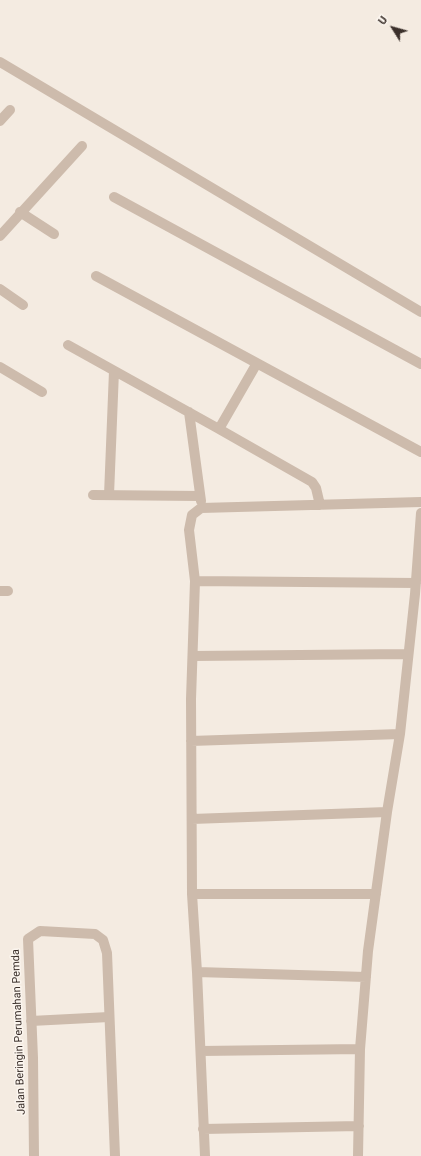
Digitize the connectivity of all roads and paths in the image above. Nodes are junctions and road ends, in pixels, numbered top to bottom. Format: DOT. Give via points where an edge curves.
graph roads {
  1 [pos="0,62"];
  2 [pos="10,110"];
  3 [pos="0,121"];
  4 [pos="82,146"];
  5 [pos="114,197"];
  6 [pos="20,212"];
  7 [pos="54,234"];
  8 [pos="0,236"];
  9 [pos="96,276"];
  10 [pos="0,289"];
  11 [pos="23,305"];
  12 [pos="421,312"];
  13 [pos="68,345"];
  14 [pos="257,363"];
  15 [pos="421,364"];
  16 [pos="0,367"];
  17 [pos="114,371"];
  18 [pos="42,392"];
  19 [pos="189,412"];
  20 [pos="219,429"];
  21 [pos="421,452"];
  22 [pos="93,495"];
  23 [pos="109,495"];
  24 [pos="200,496"];
  25 [pos="421,502"];
  26 [pos="320,505"];
  27 [pos="201,508"];
  28 [pos="421,513"];
  29 [pos="195,581"];
  30 [pos="416,583"];
  31 [pos="407,654"];
  32 [pos="193,656"];
  33 [pos="400,734"];
  34 [pos="191,741"];
  35 [pos="386,812"];
  36 [pos="192,819"];
  37 [pos="192,894"];
  38 [pos="376,894"];
  39 [pos="197,972"];
  40 [pos="366,977"];
  41 [pos="110,1017"];
  42 [pos="31,1021"];
  43 [pos="360,1049"];
  44 [pos="201,1051"];
  45 [pos="359,1126"];
  46 [pos="203,1129"];
  47 [pos="34,1156"];
  48 [pos="115,1156"];
  49 [pos="205,1156"];
  50 [pos="358,1156"];
  1 -- 12 [label="street"];
  2 -- 3 [label="street"];
  4 -- 6 [label="street"];
  5 -- 15 [label="street"];
  6 -- 7 [label="street"];
  6 -- 8 [label="street"];
  9 -- 14 [label="street"];
  10 -- 11 [label="street"];
  13 -- 17 [label="street"];
  14 -- 20 [label="street"];
  14 -- 21 [label="street"];
  16 -- 18 [label="street"];
  17 -- 19 [label="street"];
  17 -- 23 [label="street"];
  19 -- 20 [label="street"];
  19 -- 24 [label="street"];
  20 -- 26 [label="street" via="312,482"];
  22 -- 23 [label="street"];
  23 -- 24 [label="street"];
  24 -- 27 [label="street"];
  25 -- 26 [label="street"];
  26 -- 27 [label="street"];
  27 -- 29 [label="street" via="192,515 189,530"];
  28 -- 30 [label="street"];
  29 -- 30 [label="street"];
  29 -- 32 [label="street"];
  30 -- 31 [label="street"];
  31 -- 32 [label="street"];
  31 -- 33 [label="street"];
  32 -- 34 [label="street"];
  33 -- 34 [label="street"];
  33 -- 35 [label="street"];
  34 -- 36 [label="street"];
  35 -- 36 [label="street"];
  35 -- 38 [label="street"];
  36 -- 37 [label="street"];
  37 -- 38 [label="street"];
  37 -- 39 [label="street"];
  38 -- 40 [label="street"];
  39 -- 40 [label="street"];
  39 -- 44 [label="street"];
  40 -- 43 [label="street"];
  41 -- 42 [label="street"];
  41 -- 42 [label="street, Jalan Beringin Perumahan Pemda" via="107,953 103,940 95,934 40,932 28,939"];
  41 -- 48 [label="street, Jalan Beringin Perumahan Pemda"];
  42 -- 47 [label="street, Jalan Beringin Perumahan Pemda"];
  43 -- 44 [label="street"];
  43 -- 45 [label="street"];
  44 -- 46 [label="street"];
  45 -- 46 [label="street"];
  45 -- 50 [label="street"];
  46 -- 49 [label="street"];
}
